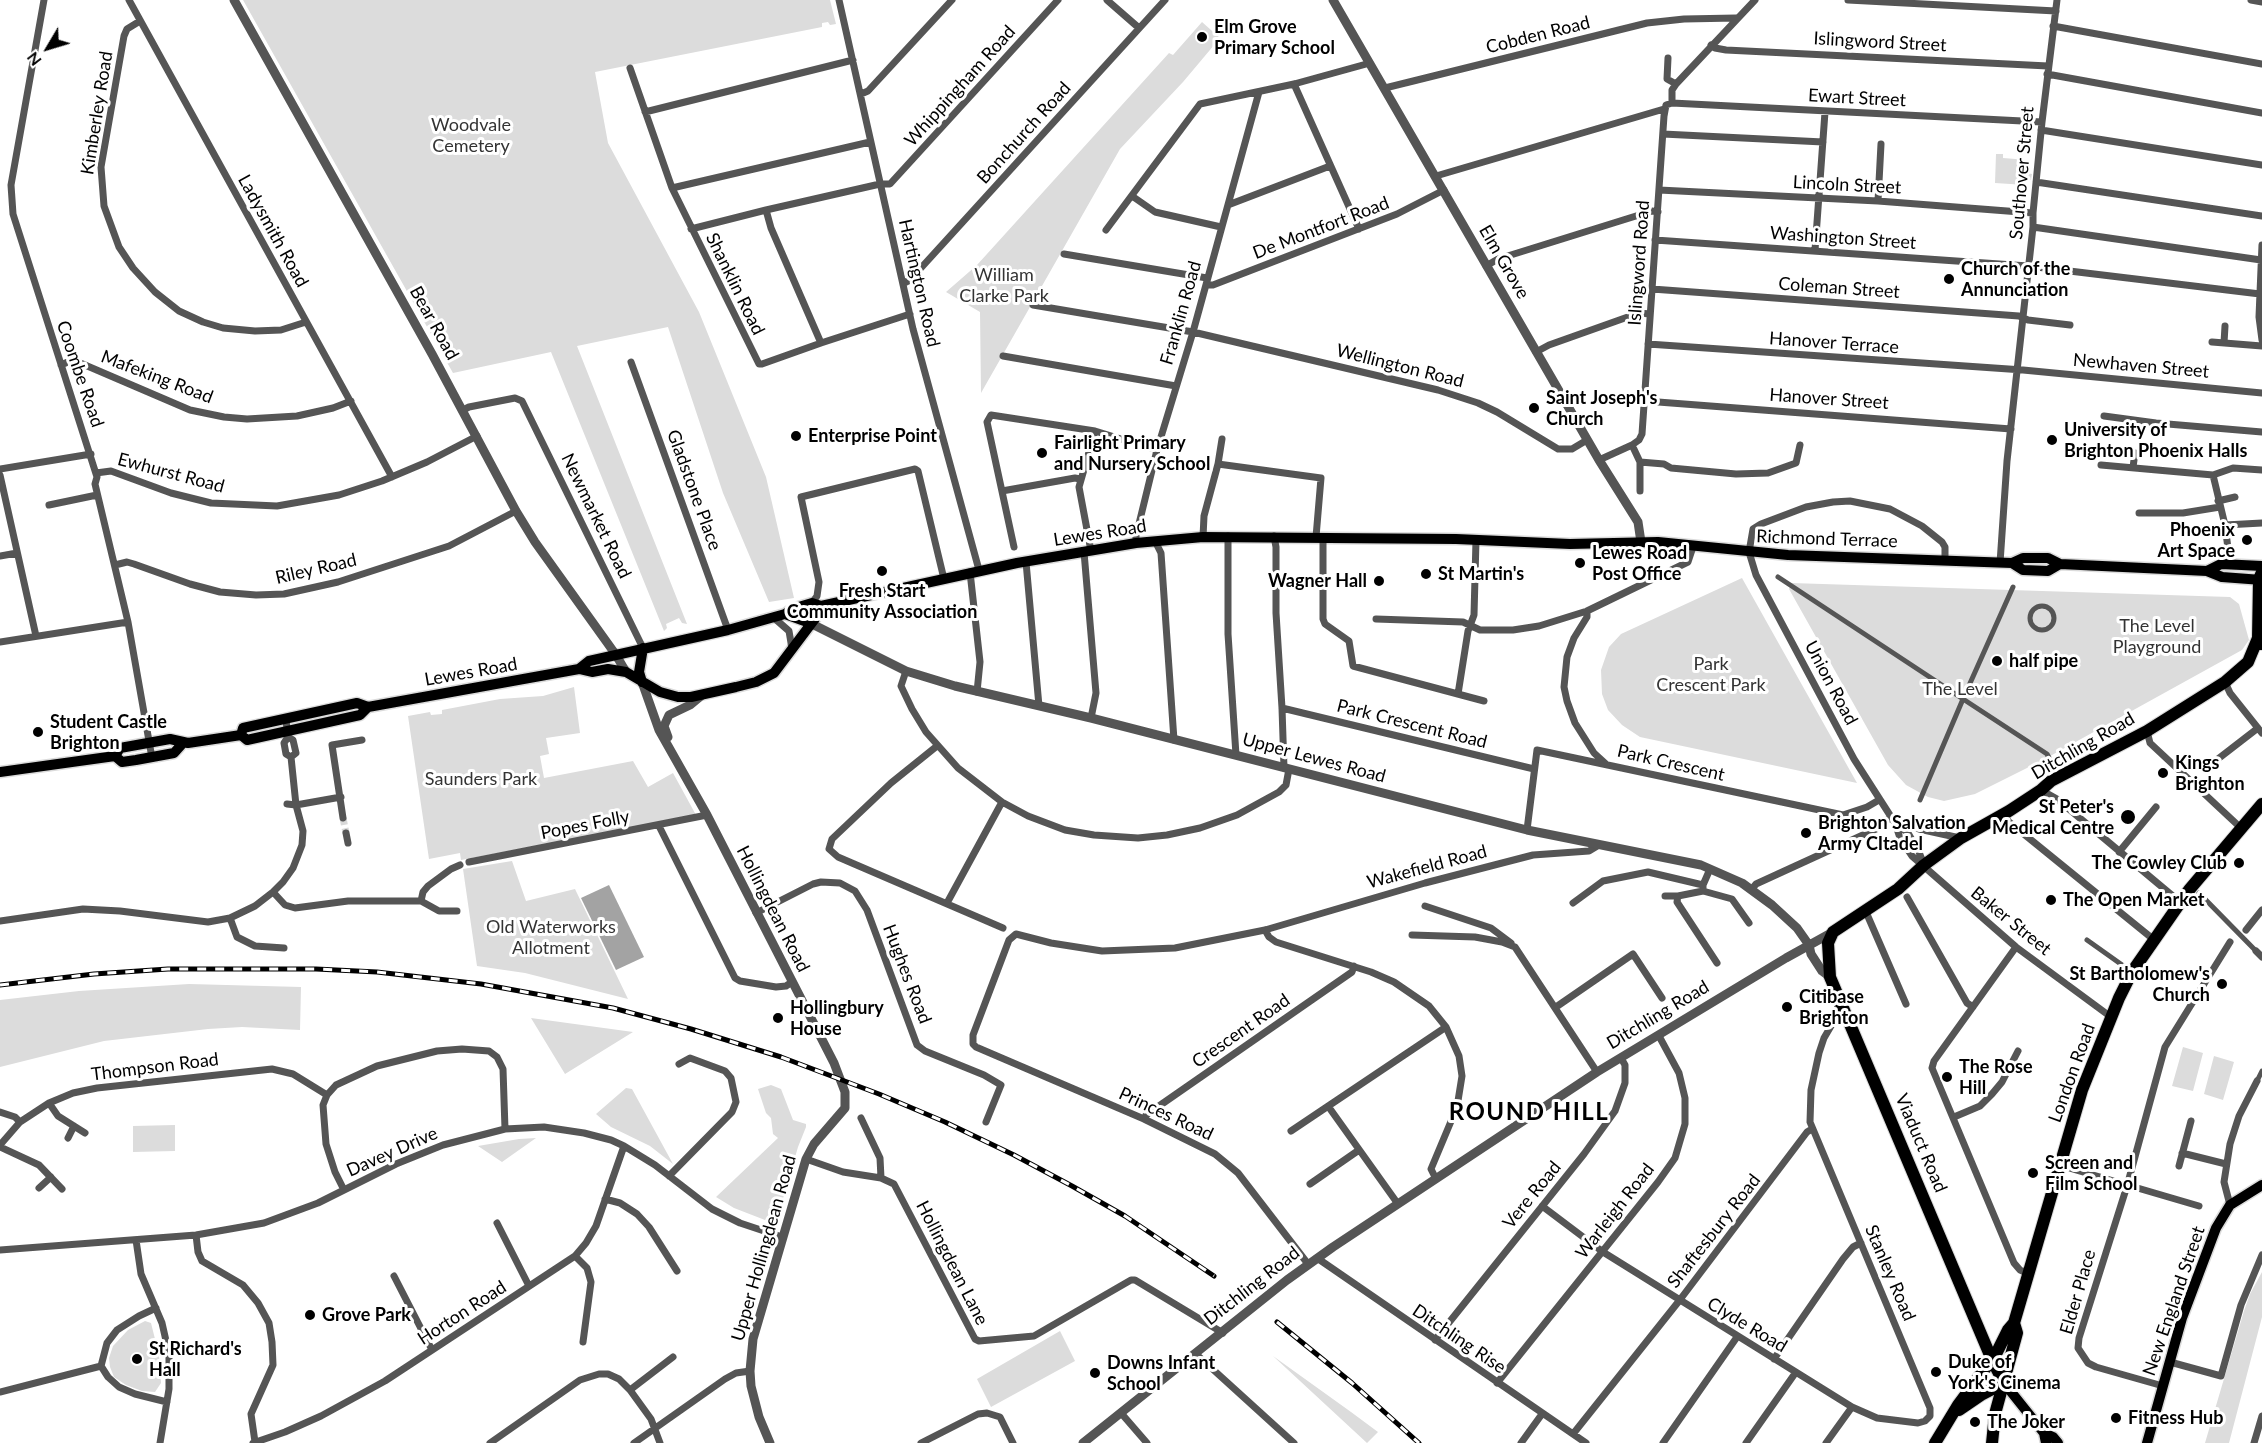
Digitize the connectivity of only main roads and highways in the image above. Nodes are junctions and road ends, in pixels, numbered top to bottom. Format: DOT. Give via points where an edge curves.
graph roads {
  1 [pos="1641,542"];
  2 [pos="2262,566"];
  3 [pos="2206,571"];
  4 [pos="2261,577"];
  5 [pos="816,605"];
  6 [pos="785,614"];
  7 [pos="810,623"];
  8 [pos="2260,642"];
  9 [pos="643,648"];
  10 [pos="579,669"];
  11 [pos="642,682"];
  12 [pos="368,707"];
  13 [pos="241,735"];
  14 [pos="183,743"];
  15 [pos="115,756"];
  16 [pos="0,772"];
  17 [pos="2262,804"];
  18 [pos="1830,977"];
  19 [pos="2262,1185"];
  20 [pos="2014,1323"];
  21 [pos="1992,1360"];
  22 [pos="2004,1383"];
  23 [pos="1953,1414"];
  24 [pos="2045,1438"];
  25 [pos="1935,1443"];
  26 [pos="1992,1443"];
  27 [pos="2058,1443"];
  28 [pos="2147,1443"];
  1 -- 3 [label="main road, Richmond Terrace" via="1749,552 2012,563 2023,570 2048,571 2060,564"];
  1 -- 5 [label="main road, Lewes Road" via="1203,537 1088,551"];
  2 -- 3 [label="main road, Richmond Terrace" via="2221,564"];
  3 -- 4 [label="main road, Richmond Terrace" via="2222,577"];
  4 -- 8 [label="highway"];
  5 -- 6 [label="main road, Lewes Road"];
  5 -- 7 [label="main road" via="817,616"];
  6 -- 7 [label="main road, Upper Lewes Road"];
  6 -- 9 [label="main road, Lewes Road"];
  7 -- 11 [label="main road" via="784,663 769,676 743,686 678,697"];
  8 -- 18 [label="highway, Ditchling Road" via="2248,662 2225,682 1961,838 1898,889 1833,932 1828,943"];
  9 -- 10 [label="main road, Lewes Road" via="589,661"];
  9 -- 11 [label="main road" via="639,672"];
  10 -- 11 [label="main road, Lewes Road" via="626,672"];
  10 -- 12 [label="main road, Lewes Road"];
  12 -- 13 [label="main road, Lewes Road" via="360,715 288,735 247,740"];
  12 -- 13 [label="main road, Lewes Road" via="357,703 243,728"];
  13 -- 14 [label="main road, Lewes Road"];
  14 -- 15 [label="main road, Lewes Road" via="170,739 149,742 120,748"];
  14 -- 15 [label="main road, Lewes Road" via="174,753 152,758 122,762"];
  15 -- 16 [label="main road, Lewes Road"];
  17 -- 20 [label="highway, London Road" via="2181,902 2132,972 2082,1090"];
  18 -- 21 [label="highway, Viaduct Road"];
  19 -- 28 [label="main road, New England Street" via="2240,1197 2221,1216 2185,1309"];
  20 -- 21 [label="highway, London Road"];
  20 -- 22 [label="highway, London Road" via="2017,1333"];
  21 -- 22 [label="highway, Viaduct Road"];
  21 -- 23 [label="highway, London Road"];
  22 -- 23 [label="highway"];
  22 -- 24 [label="main road"];
  22 -- 26 [label="highway, London Road"];
  23 -- 25 [label="highway, London Road"];
  24 -- 27 [label="main road" via="2053,1437"];
}
